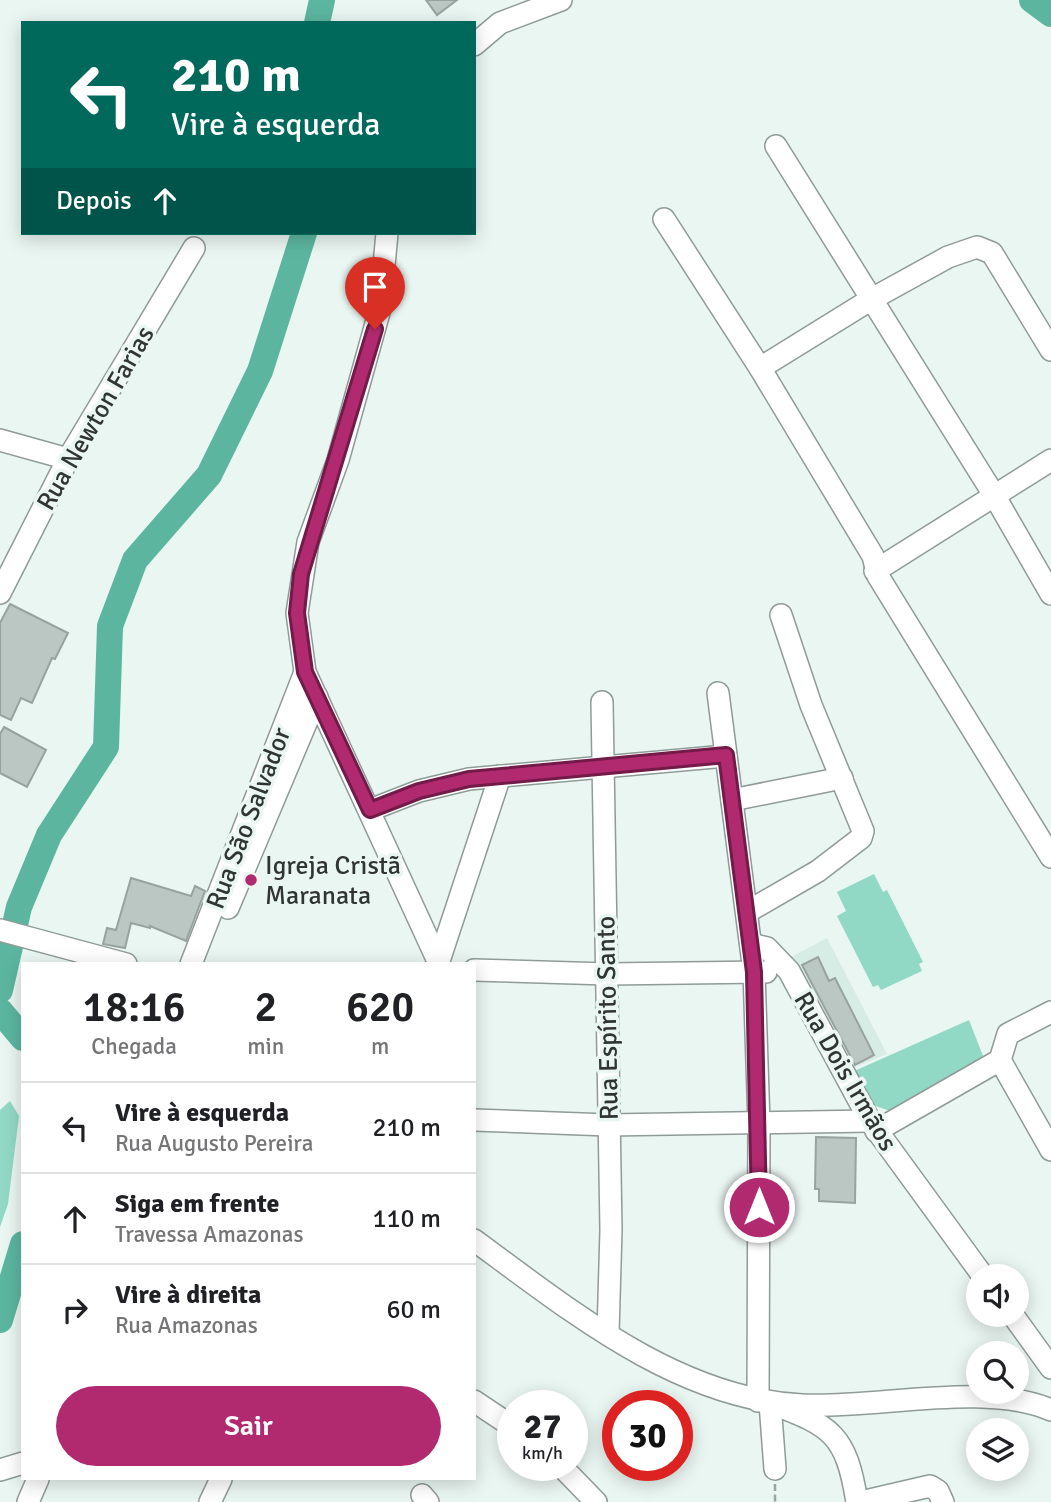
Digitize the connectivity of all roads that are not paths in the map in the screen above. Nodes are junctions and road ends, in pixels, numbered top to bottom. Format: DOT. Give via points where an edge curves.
graph roads {
  1 [pos="561,0"];
  2 [pos="476,43"];
  3 [pos="776,146"];
  4 [pos="664,219"];
  5 [pos="387,235"];
  6 [pos="194,248"];
  7 [pos="870,300"];
  8 [pos="1051,349"];
  9 [pos="760,368"];
  10 [pos="0,440"];
  11 [pos="68,459"];
  12 [pos="1051,460"];
  13 [pos="994,495"];
  14 [pos="878,564"];
  15 [pos="0,592"];
  16 [pos="1051,594"];
  17 [pos="781,615"];
  18 [pos="305,672"];
  19 [pos="718,693"];
  20 [pos="317,697"];
  21 [pos="602,702"];
  22 [pos="726,755"];
  23 [pos="604,767"];
  24 [pos="500,776"];
  25 [pos="842,778"];
  26 [pos="732,800"];
  27 [pos="370,810"];
  28 [pos="1050,848"];
  29 [pos="747,912"];
  30 [pos="0,930"];
  31 [pos="751,944"];
  32 [pos="118,962"];
  33 [pos="192,962"];
  34 [pos="205,962"];
  35 [pos="438,962"];
  36 [pos="438,962"];
  37 [pos="476,970"];
  38 [pos="789,971"];
  39 [pos="754,972"];
  40 [pos="607,974"];
  41 [pos="1051,1012"];
  42 [pos="1000,1060"];
  43 [pos="476,1120"];
  44 [pos="760,1124"];
  45 [pos="608,1125"];
  46 [pos="873,1126"];
  47 [pos="1051,1150"];
  48 [pos="476,1242"];
  49 [pos="974,1264"];
  50 [pos="1021,1327"];
  51 [pos="608,1333"];
  52 [pos="1051,1368"];
  53 [pos="476,1402"];
  54 [pos="764,1402"];
  55 [pos="1051,1410"];
  56 [pos="497,1416"];
  57 [pos="21,1464"];
  58 [pos="775,1469"];
  59 [pos="0,1471"];
  60 [pos="38,1480"];
  61 [pos="221,1480"];
  62 [pos="576,1481"];
  63 [pos="940,1495"];
  64 [pos="28,1502"];
  65 [pos="210,1502"];
  66 [pos="596,1502"];
  67 [pos="859,1502"];
  1 -- 2 [label="street" via="500,23"];
  3 -- 7 [label="street"];
  4 -- 9 [label="street"];
  5 -- 18 [label="street" via="380,309 365,369 301,574 297,613"];
  6 -- 11 [label="street, Rua Newton Farias"];
  7 -- 8 [label="street" via="948,257 971,247 984,248 992,253"];
  7 -- 9 [label="street"];
  7 -- 13 [label="street"];
  9 -- 14 [label="street"];
  10 -- 11 [label="street"];
  11 -- 15 [label="street, Rua Newton Farias"];
  12 -- 13 [label="street"];
  13 -- 14 [label="street"];
  13 -- 16 [label="street"];
  14 -- 28 [label="street"];
  17 -- 25 [label="street"];
  18 -- 20 [label="street"];
  18 -- 33 [label="street, Rua São Salvador"];
  19 -- 22 [label="street"];
  20 -- 27 [label="street"];
  20 -- 34 [label="street, Rua São Salvador"];
  21 -- 23 [label="street, Rua Espírito Santo"];
  22 -- 23 [label="street"];
  22 -- 26 [label="street"];
  23 -- 24 [label="street"];
  23 -- 40 [label="street, Rua Espírito Santo"];
  24 -- 27 [label="street" via="419,791"];
  24 -- 36 [label="street"];
  25 -- 26 [label="street"];
  25 -- 29 [label="street" via="863,824 860,838 818,871"];
  26 -- 29 [label="street"];
  27 -- 35 [label="street"];
  29 -- 31 [label="street"];
  30 -- 32 [label="street"];
  31 -- 38 [label="street, Rua Dois Irmãos" via="767,948"];
  31 -- 39 [label="street"];
  37 -- 40 [label="street"];
  38 -- 39 [label="street"];
  38 -- 46 [label="street, Rua Dois Irmãos"];
  39 -- 40 [label="street"];
  39 -- 44 [label="street"];
  40 -- 45 [label="street, Rua Espírito Santo"];
  41 -- 42 [label="street" via="1008,1034"];
  42 -- 46 [label="street"];
  42 -- 47 [label="street"];
  43 -- 45 [label="street"];
  44 -- 45 [label="street"];
  44 -- 46 [label="street"];
  44 -- 54 [label="street"];
  45 -- 51 [label="street, Rua Espírito Santo"];
  46 -- 49 [label="street, Rua Dois Irmãos"];
  48 -- 51 [label="street"];
  50 -- 52 [label="street"];
  51 -- 54 [label="street" via="679,1374"];
  53 -- 56 [label="street"];
  54 -- 55 [label="street" via="829,1406 1007,1399"];
  54 -- 58 [label="street"];
  54 -- 67 [label="street" via="816,1420 834,1436 851,1465"];
  57 -- 59 [label="street"];
  60 -- 64 [label="street"];
  61 -- 65 [label="street"];
  62 -- 66 [label="street"];
  63 -- 67 [label="street" via="923,1486"];
}
